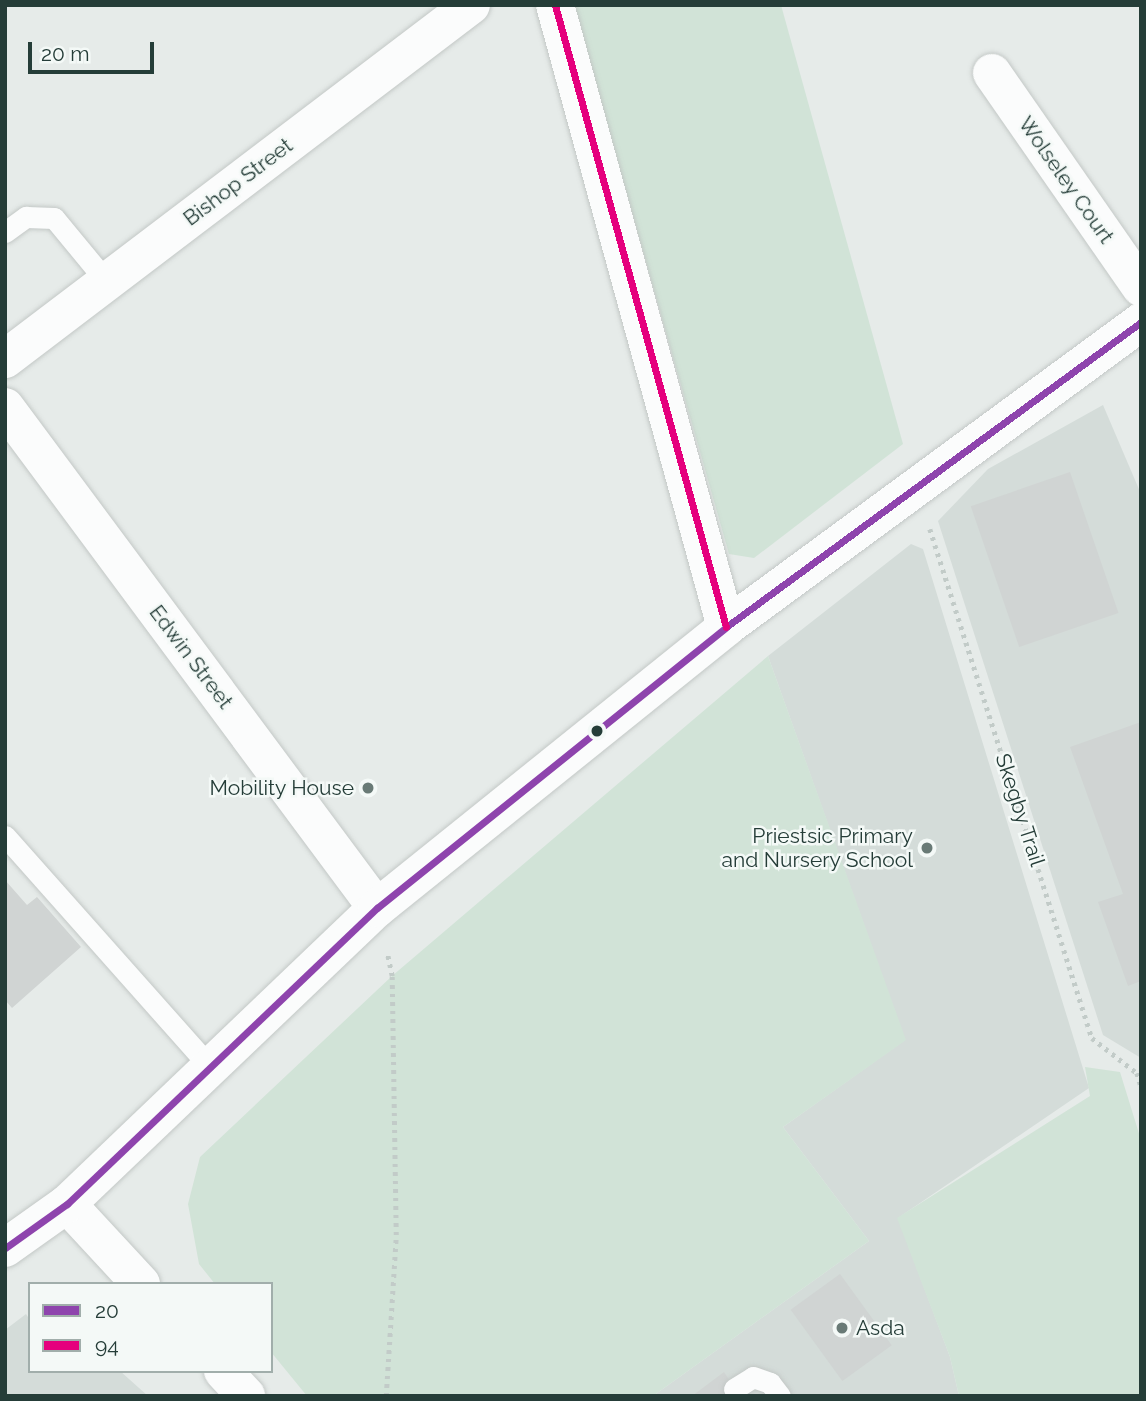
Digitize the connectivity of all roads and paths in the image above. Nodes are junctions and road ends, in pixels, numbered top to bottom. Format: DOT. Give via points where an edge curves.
graph roads {
  1 [pos="471,5"];
  2 [pos="555,5"];
  3 [pos="992,73"];
  4 [pos="5,232"];
  5 [pos="107,282"];
  6 [pos="1141,287"];
  7 [pos="1138,328"];
  8 [pos="5,359"];
  9 [pos="8,415"];
  10 [pos="926,515"];
  11 [pos="726,627"];
  12 [pos="5,836"];
  13 [pos="377,908"];
  14 [pos="210,1067"];
  15 [pos="1141,1086"];
  16 [pos="67,1204"];
  17 [pos="5,1248"];
  18 [pos="139,1282"];
  19 [pos="225,1373"];
  20 [pos="734,1389"];
  21 [pos="246,1396"];
  22 [pos="386,1396"];
  23 [pos="780,1396"];
  1 -- 5 [label="street, Bishop Street"];
  2 -- 11 [label="street"];
  3 -- 6 [label="street, Wolseley Court"];
  4 -- 5 [label="lane" via="26,217 54,218"];
  5 -- 8 [label="street, Bishop Street"];
  7 -- 11 [label="street"];
  9 -- 13 [label="street, Edwin Street"];
  10 -- 15 [label="path, Skegby Trail" via="1093,1038 1137,1073"];
  11 -- 13 [label="street"];
  12 -- 14 [label="lane"];
  13 -- 14 [label="street"];
  13 -- 22 [label="path" via="392,976 396,1235"];
  14 -- 16 [label="street"];
  16 -- 17 [label="street"];
  16 -- 18 [label="street"];
  19 -- 21 [label="street"];
  20 -- 23 [label="lane" via="753,1377 771,1383"];
}
